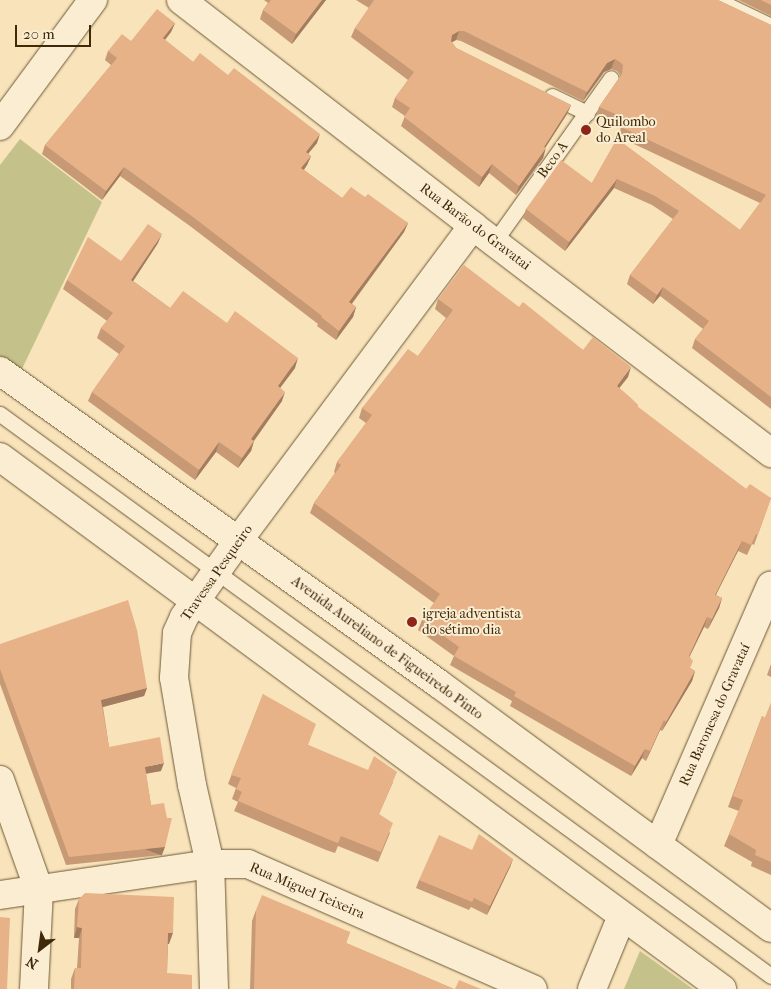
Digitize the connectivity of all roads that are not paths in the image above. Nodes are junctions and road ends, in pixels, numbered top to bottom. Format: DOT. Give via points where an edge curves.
graph roads {
  1 [pos="93,0"];
  2 [pos="182,0"];
  3 [pos="717,0"];
  4 [pos="771,26"];
  5 [pos="611,78"];
  6 [pos="535,88"];
  7 [pos="587,113"];
  8 [pos="0,126"];
  9 [pos="483,234"];
  10 [pos="0,371"];
  11 [pos="0,414"];
  12 [pos="771,453"];
  13 [pos="0,457"];
  14 [pos="238,542"];
  15 [pos="218,571"];
  16 [pos="771,586"];
  17 [pos="196,601"];
  18 [pos="0,780"];
  19 [pos="658,845"];
  20 [pos="210,864"];
  21 [pos="39,890"];
  22 [pos="0,895"];
  23 [pos="622,916"];
  24 [pos="771,928"];
  25 [pos="771,976"];
  26 [pos="34,989"];
  27 [pos="214,989"];
  28 [pos="533,989"];
  29 [pos="592,989"];
  30 [pos="722,989"];
  1 -- 8 [label="street"];
  2 -- 9 [label="street, Rua Barão do Gravatai"];
  3 -- 4 [label="lane"];
  5 -- 7 [label="lane, Beco A"];
  6 -- 7 [label="lane"];
  7 -- 9 [label="lane, Beco A"];
  9 -- 12 [label="street, Rua Barão do Gravatai"];
  9 -- 14 [label="street, Travessa Pesqueiro"];
  10 -- 14 [label="street, Avenida Aureliano de Figueiredo Pinto"];
  11 -- 15 [label="lane"];
  13 -- 17 [label="street"];
  14 -- 15 [label="street, Travessa Pesqueiro"];
  14 -- 19 [label="street, Avenida Aureliano de Figueiredo Pinto"];
  15 -- 17 [label="street, Travessa Pesqueiro"];
  15 -- 25 [label="lane"];
  16 -- 19 [label="street, Rua Baronesa do Gravataí"];
  17 -- 20 [label="street, Travessa Pesqueiro" via="177,633 174,678 192,785"];
  17 -- 23 [label="street"];
  18 -- 21 [label="street"];
  19 -- 24 [label="street, Avenida Aureliano de Figueiredo Pinto"];
  20 -- 21 [label="street, Rua Miguel Teixeira"];
  20 -- 27 [label="street, Travessa Pesqueiro"];
  20 -- 28 [label="street, Rua Miguel Teixeira" via="248,864"];
  21 -- 22 [label="street, Rua Miguel Teixeira"];
  21 -- 26 [label="street"];
  23 -- 29 [label="street"];
  23 -- 30 [label="street"];
}
